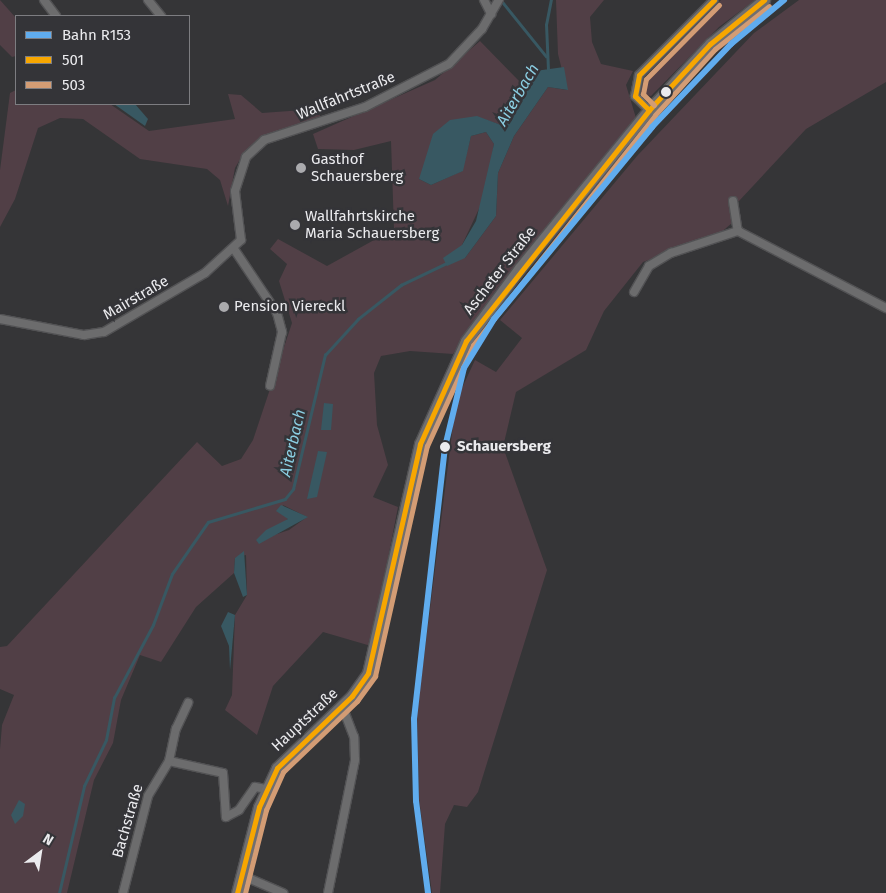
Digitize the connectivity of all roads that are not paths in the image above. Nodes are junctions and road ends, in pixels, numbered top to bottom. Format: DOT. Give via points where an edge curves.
graph roads {
  1 [pos="44,0"];
  2 [pos="148,0"];
  3 [pos="484,0"];
  4 [pos="714,0"];
  5 [pos="764,0"];
  6 [pos="495,7"];
  7 [pos="55,15"];
  8 [pos="160,15"];
  9 [pos="649,110"];
  10 [pos="733,202"];
  11 [pos="741,232"];
  12 [pos="241,240"];
  13 [pos="234,249"];
  14 [pos="634,292"];
  15 [pos="886,308"];
  16 [pos="0,319"];
  17 [pos="270,386"];
  18 [pos="379,628"];
  19 [pos="188,703"];
  20 [pos="342,706"];
  21 [pos="169,761"];
  22 [pos="266,789"];
  23 [pos="242,875"];
  24 [pos="123,893"];
  25 [pos="237,893"];
  26 [pos="283,893"];
  27 [pos="328,893"];
  1 -- 7 [label="street"];
  2 -- 8 [label="street"];
  3 -- 6 [label="street, Wallfahrtstraße"];
  4 -- 9 [label="street" via="639,75 635,96"];
  5 -- 9 [label="main road, Ascheter Straße" via="710,44"];
  6 -- 12 [label="street, Wallfahrtstraße" via="470,44 432,74 317,126 264,140 252,151 239,170 236,191"];
  9 -- 18 [label="main road, Ascheter Straße" via="514,275 458,357 414,462"];
  10 -- 11 [label="street"];
  11 -- 14 [label="street" via="671,253 649,266"];
  11 -- 15 [label="street"];
  12 -- 13 [label="street, Mairstraße"];
  13 -- 16 [label="street, Mairstraße" via="205,273 104,332 84,335"];
  13 -- 17 [label="street" via="277,313 282,332"];
  18 -- 20 [label="main road, Hauptstraße" via="368,673"];
  19 -- 21 [label="street, Bachstraße" via="176,728"];
  20 -- 22 [label="main road, Hauptstraße" via="287,756"];
  20 -- 27 [label="street" via="354,737 355,760"];
  21 -- 22 [label="street" via="223,774 226,817 239,810 255,787"];
  21 -- 24 [label="street, Bachstraße" via="148,796"];
  22 -- 23 [label="main road, Hauptstraße"];
  23 -- 25 [label="main road, Hauptstraße"];
  23 -- 26 [label="street"];
}
